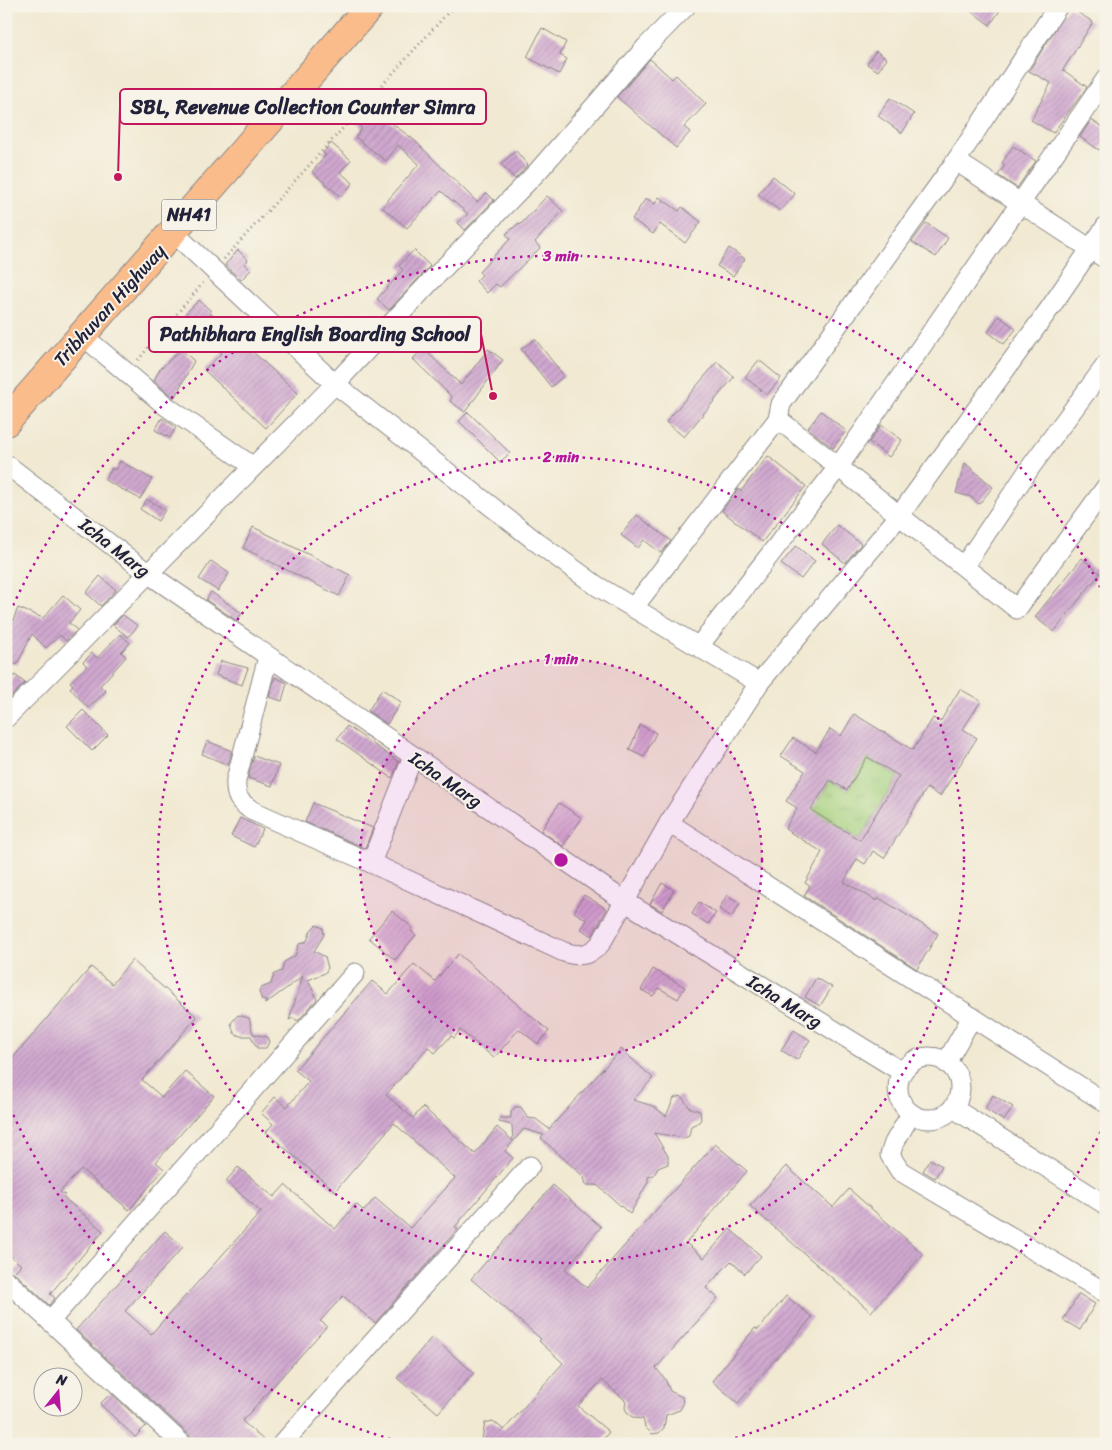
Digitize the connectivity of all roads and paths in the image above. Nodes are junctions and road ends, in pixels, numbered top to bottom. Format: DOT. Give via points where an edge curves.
graph roads {
  1 [pos="370,6"];
  2 [pos="454,6"];
  3 [pos="686,6"];
  4 [pos="1058,6"];
  5 [pos="1106,79"];
  6 [pos="956,161"];
  7 [pos="1022,204"];
  8 [pos="1106,226"];
  9 [pos="174,232"];
  10 [pos="1090,248"];
  11 [pos="1106,259"];
  12 [pos="214,270"];
  13 [pos="82,335"];
  14 [pos="1106,366"];
  15 [pos="128,372"];
  16 [pos="335,384"];
  17 [pos="778,419"];
  18 [pos="6,422"];
  19 [pos="6,464"];
  20 [pos="252,466"];
  21 [pos="839,466"];
  22 [pos="1106,487"];
  23 [pos="900,516"];
  24 [pos="964,566"];
  25 [pos="149,574"];
  26 [pos="634,607"];
  27 [pos="699,646"];
  28 [pos="268,656"];
  29 [pos="759,683"];
  30 [pos="6,718"];
  31 [pos="413,756"];
  32 [pos="669,823"];
  33 [pos="371,863"];
  34 [pos="624,901"];
  35 [pos="355,972"];
  36 [pos="972,1017"];
  37 [pos="946,1062"];
  38 [pos="902,1072"];
  39 [pos="1106,1103"];
  40 [pos="953,1108"];
  41 [pos="911,1114"];
  42 [pos="530,1166"];
  43 [pos="1106,1205"];
  44 [pos="6,1280"];
  45 [pos="1106,1293"];
  46 [pos="50,1321"];
  47 [pos="182,1444"];
  48 [pos="282,1444"];
  1 -- 9 [label="highway, Tribhuvan Highway / NH41"];
  2 -- 12 [label="path"];
  3 -- 16 [label="street" via="538,171"];
  4 -- 6 [label="street"];
  5 -- 7 [label="street"];
  6 -- 7 [label="street"];
  6 -- 17 [label="street" via="782,404"];
  7 -- 10 [label="street"];
  7 -- 21 [label="street"];
  8 -- 10 [label="street"];
  9 -- 12 [label="street"];
  9 -- 13 [label="highway, Tribhuvan Highway / NH41"];
  10 -- 11 [label="street"];
  10 -- 23 [label="street"];
  12 -- 15 [label="path"];
  12 -- 16 [label="street"];
  13 -- 15 [label="street"];
  13 -- 18 [label="highway, Tribhuvan Highway / NH41"];
  14 -- 24 [label="street" via="1032,465"];
  15 -- 20 [label="street" via="166,406"];
  16 -- 20 [label="street"];
  16 -- 26 [label="street" via="538,543 597,586"];
  17 -- 21 [label="street"];
  17 -- 26 [label="street"];
  19 -- 25 [label="street, Icha Marg"];
  20 -- 25 [label="street"];
  21 -- 23 [label="street"];
  21 -- 27 [label="street"];
  22 -- 24 [label="street" via="1016,609"];
  23 -- 24 [label="street"];
  23 -- 29 [label="street"];
  25 -- 28 [label="street, Icha Marg"];
  25 -- 30 [label="street"];
  26 -- 27 [label="street"];
  27 -- 29 [label="street"];
  28 -- 31 [label="street, Icha Marg"];
  28 -- 33 [label="street" via="235,794 241,804 253,811"];
  29 -- 32 [label="street"];
  31 -- 33 [label="street"];
  31 -- 34 [label="street, Icha Marg"];
  32 -- 34 [label="street"];
  32 -- 36 [label="street"];
  33 -- 34 [label="street" via="575,956 590,952 601,943"];
  34 -- 38 [label="street, Icha Marg"];
  35 -- 46 [label="street"];
  36 -- 37 [label="street"];
  36 -- 39 [label="street"];
  37 -- 38 [label="street" via="937,1058 917,1059"];
  37 -- 40 [label="street" via="954,1070 959,1084 958,1099"];
  38 -- 41 [label="street" via="898,1095"];
  40 -- 41 [label="street" via="944,1116 933,1119"];
  40 -- 43 [label="street"];
  41 -- 45 [label="street" via="890,1155 900,1171"];
  42 -- 48 [label="street"];
  44 -- 46 [label="street"];
  46 -- 47 [label="street"];
}
